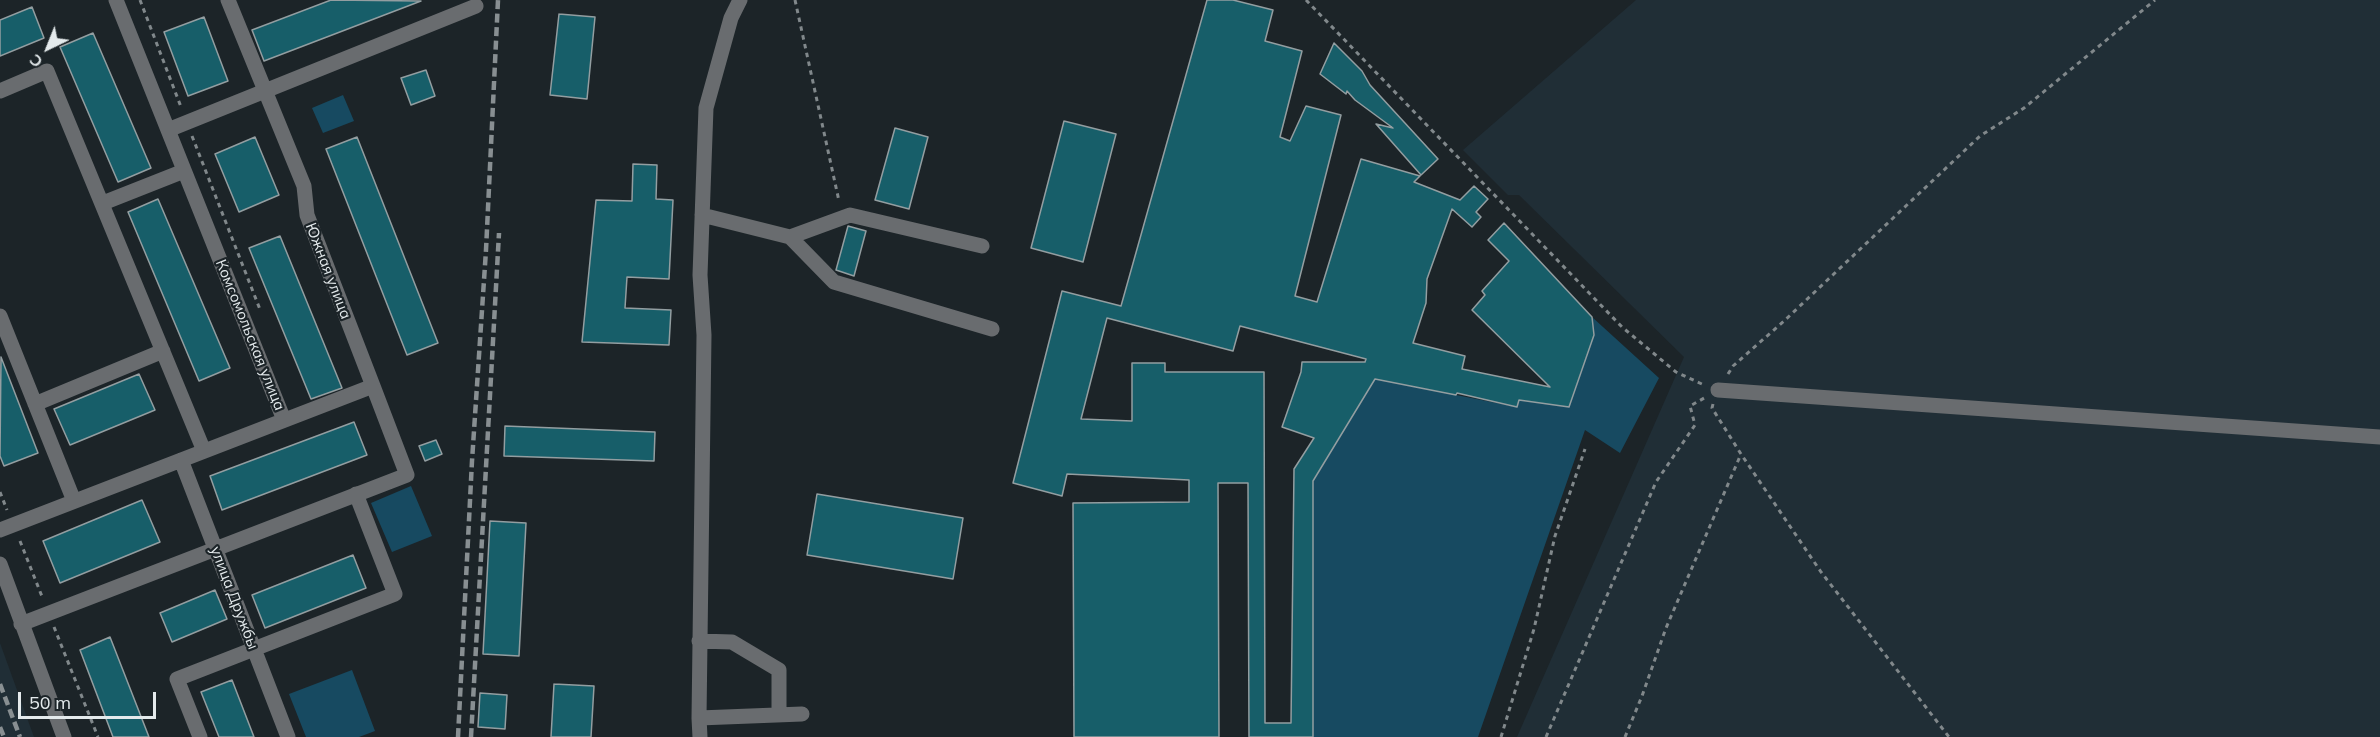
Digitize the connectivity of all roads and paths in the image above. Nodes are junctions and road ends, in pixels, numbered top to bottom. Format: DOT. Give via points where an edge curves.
graph roads {
  1 [pos="140,0"];
  2 [pos="228,0"];
  3 [pos="740,0"];
  4 [pos="795,0"];
  5 [pos="1306,0"];
  6 [pos="2155,0"];
  7 [pos="120,1"];
  8 [pos="476,6"];
  9 [pos="0,90"];
  10 [pos="265,91"];
  11 [pos="187,122"];
  12 [pos="168,130"];
  13 [pos="184,171"];
  14 [pos="840,201"];
  15 [pos="103,204"];
  16 [pos="702,215"];
  17 [pos="790,237"];
  18 [pos="982,246"];
  19 [pos="0,316"];
  20 [pos="262,316"];
  21 [pos="992,329"];
  22 [pos="163,351"];
  23 [pos="373,386"];
  24 [pos="1718,390"];
  25 [pos="35,404"];
  26 [pos="284,420"];
  27 [pos="2380,437"];
  28 [pos="1585,449"];
  29 [pos="204,451"];
  30 [pos="1741,454"];
  31 [pos="181,460"];
  32 [pos="356,494"];
  33 [pos="74,501"];
  34 [pos="0,530"];
  35 [pos="215,549"];
  36 [pos="0,564"];
  37 [pos="21,624"];
  38 [pos="699,641"];
  39 [pos="254,649"];
  40 [pos="802,714"];
  41 [pos="779,715"];
  42 [pos="699,718"];
  43 [pos="64,737"];
  44 [pos="200,737"];
  45 [pos="288,737"];
  46 [pos="700,737"];
  47 [pos="1501,737"];
  48 [pos="1546,737"];
  49 [pos="1625,737"];
  50 [pos="1949,737"];
  1 -- 11 [label="path"];
  2 -- 10 [label="street, Южная улица"];
  3 -- 16 [label="street" via="731,18 706,108"];
  4 -- 14 [label="path"];
  5 -- 24 [label="path" via="1622,327 1676,372"];
  6 -- 24 [label="path" via="2024,108 1980,136 1733,366"];
  7 -- 12 [label="street, Комсомольская улица"];
  8 -- 10 [label="street"];
  9 -- 15 [label="street" via="47,71"];
  10 -- 11 [label="street"];
  10 -- 23 [label="street, Южная улица" via="304,186 307,215"];
  11 -- 12 [label="street"];
  11 -- 20 [label="path"];
  12 -- 13 [label="street, Комсомольская улица"];
  13 -- 15 [label="street"];
  13 -- 26 [label="street, Комсомольская улица"];
  15 -- 22 [label="street"];
  16 -- 17 [label="street"];
  16 -- 38 [label="street" via="700,275 711,336"];
  17 -- 18 [label="street" via="850,215"];
  17 -- 21 [label="street" via="834,282"];
  19 -- 25 [label="street"];
  22 -- 25 [label="street"];
  22 -- 29 [label="street"];
  23 -- 26 [label="street"];
  23 -- 32 [label="street, Южная улица" via="407,475"];
  24 -- 27 [label="street"];
  24 -- 30 [label="path" via="1712,408"];
  24 -- 48 [label="path" via="1690,406 1695,425 1656,482"];
  25 -- 33 [label="street"];
  26 -- 29 [label="street, Комсомольская улица"];
  28 -- 47 [label="path" via="1555,536 1534,629"];
  29 -- 31 [label="street, Комсомольская улица"];
  30 -- 49 [label="path" via="1666,628"];
  30 -- 50 [label="path" via="1821,572"];
  31 -- 33 [label="street, Комсомольская улица"];
  31 -- 35 [label="street, улица Дружбы"];
  32 -- 35 [label="street"];
  32 -- 39 [label="street" via="395,594"];
  33 -- 34 [label="street, Комсомольская улица"];
  35 -- 37 [label="street"];
  35 -- 39 [label="street, улица Дружбы"];
  36 -- 37 [label="street"];
  37 -- 43 [label="street"];
  38 -- 41 [label="street" via="732,642 779,670"];
  38 -- 42 [label="street"];
  39 -- 44 [label="street" via="177,678"];
  39 -- 45 [label="street, улица Дружбы"];
  40 -- 41 [label="street"];
  41 -- 42 [label="street"];
  42 -- 46 [label="street"];
}
